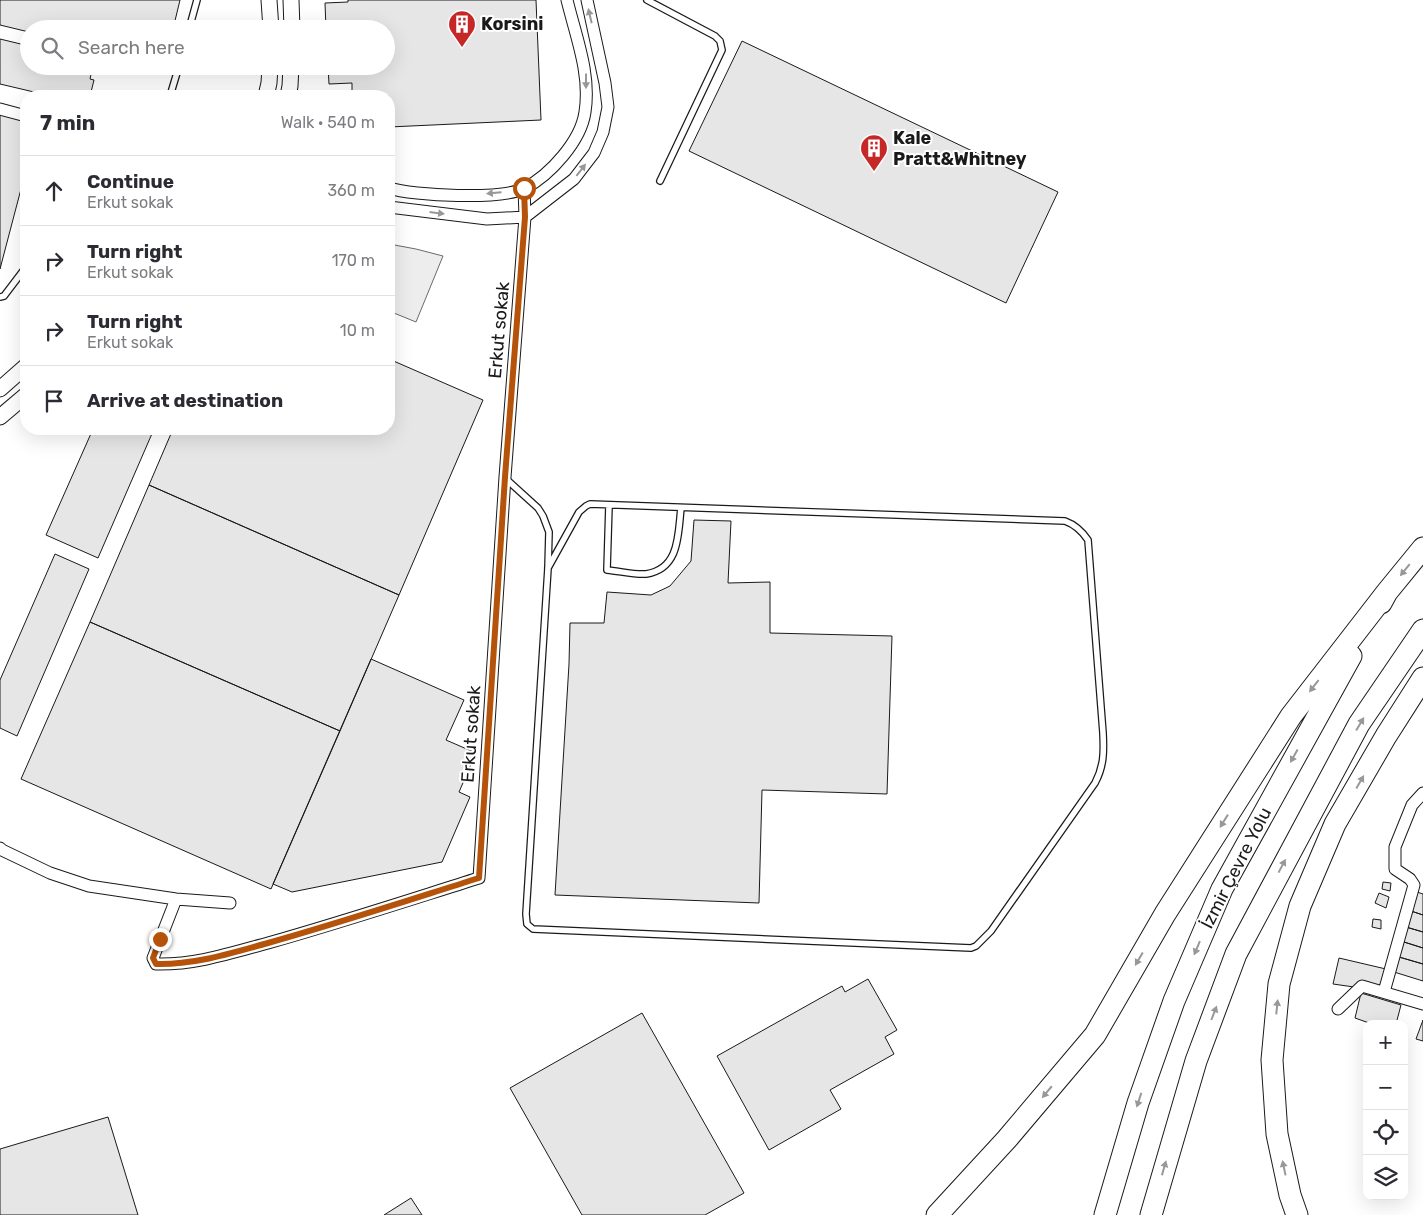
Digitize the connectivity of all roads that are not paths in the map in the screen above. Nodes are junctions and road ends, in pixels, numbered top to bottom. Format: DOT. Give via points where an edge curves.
graph roads {
  1 [pos="198,0"];
  2 [pos="269,0"];
  3 [pos="291,0"];
  4 [pos="567,0"];
  5 [pos="587,0"];
  6 [pos="647,0"];
  7 [pos="192,20"];
  8 [pos="270,20"];
  9 [pos="292,20"];
  10 [pos="176,75"];
  11 [pos="269,75"];
  12 [pos="291,75"];
  13 [pos="172,90"];
  14 [pos="267,90"];
  15 [pos="289,90"];
  16 [pos="0,109"];
  17 [pos="20,114"];
  18 [pos="660,181"];
  19 [pos="524,188"];
  20 [pos="395,189"];
  21 [pos="395,208"];
  22 [pos="525,217"];
  23 [pos="20,275"];
  24 [pos="0,297"];
  25 [pos="20,371"];
  26 [pos="0,389"];
  27 [pos="20,400"];
  28 [pos="0,418"];
  29 [pos="505,477"];
  30 [pos="609,505"];
  31 [pos="681,508"];
  32 [pos="1423,548"];
  33 [pos="548,568"];
  34 [pos="1387,592"];
  35 [pos="1423,630"];
  36 [pos="1423,678"];
  37 [pos="1423,793"];
  38 [pos="0,848"];
  39 [pos="1418,886"];
  40 [pos="176,899"];
  41 [pos="230,903"];
  42 [pos="1384,992"];
  43 [pos="1423,1004"];
  44 [pos="1338,1009"];
  45 [pos="937,1215"];
  46 [pos="1105,1215"];
  47 [pos="1151,1215"];
  48 [pos="1297,1215"];
  1 -- 7 [label="lane"];
  2 -- 8 [label="street"];
  3 -- 9 [label="street"];
  4 -- 19 [label="street, one-way" via="586,73 585,113 578,136 563,156"];
  22 -- 5 [label="street, one-way" via="574,179 594,153 603,132 608,108 605,83"];
  6 -- 18 [label="lane" via="715,36 722,50"];
  10 -- 13 [label="lane"];
  11 -- 14 [label="street"];
  12 -- 15 [label="street"];
  16 -- 17 [label="street"];
  19 -- 20 [label="street, one-way" via="456,197"];
  19 -- 22 [label="street, Erkut sokak"];
  21 -- 22 [label="street, one-way" via="488,219"];
  22 -- 29 [label="street, Erkut sokak"];
  23 -- 24 [label="lane"];
  25 -- 26 [label="street"];
  27 -- 28 [label="street"];
  29 -- 33 [label="lane" via="543,516 549,532"];
  29 -- 40 [label="street, Erkut sokak" via="479,878 210,958 156,964 153,958"];
  30 -- 31 [label="lane"];
  30 -- 31 [label="lane" via="607,570 646,574 661,569 674,557"];
  30 -- 33 [label="lane" via="590,504 583,508"];
  31 -- 33 [label="lane" via="1065,521 1086,537 1103,733 1101,771 991,931 976,946 954,948 529,927 526,914"];
  32 -- 34 [label="highway, İzmir Çevre Yolu, one-way"];
  34 -- 45 [label="highway, one-way" via="1291,716 1165,914 1095,1035"];
  34 -- 46 [label="highway, İzmir Çevre Yolu, one-way" via="1222,889 1171,1010 1138,1103"];
  47 -- 35 [label="highway, one-way" via="1196,1061 1236,954 1359,724"];
  48 -- 36 [label="highway, one-way" via="1277,1134 1272,1060 1280,984 1300,906 1335,824"];
  37 -- 39 [label="street" via="1412,805 1395,847 1395,869"];
  38 -- 40 [label="street" via="50,873 88,886"];
  39 -- 42 [label="street"];
  40 -- 41 [label="street"];
  42 -- 43 [label="street"];
  42 -- 44 [label="street" via="1362,986"];
}
